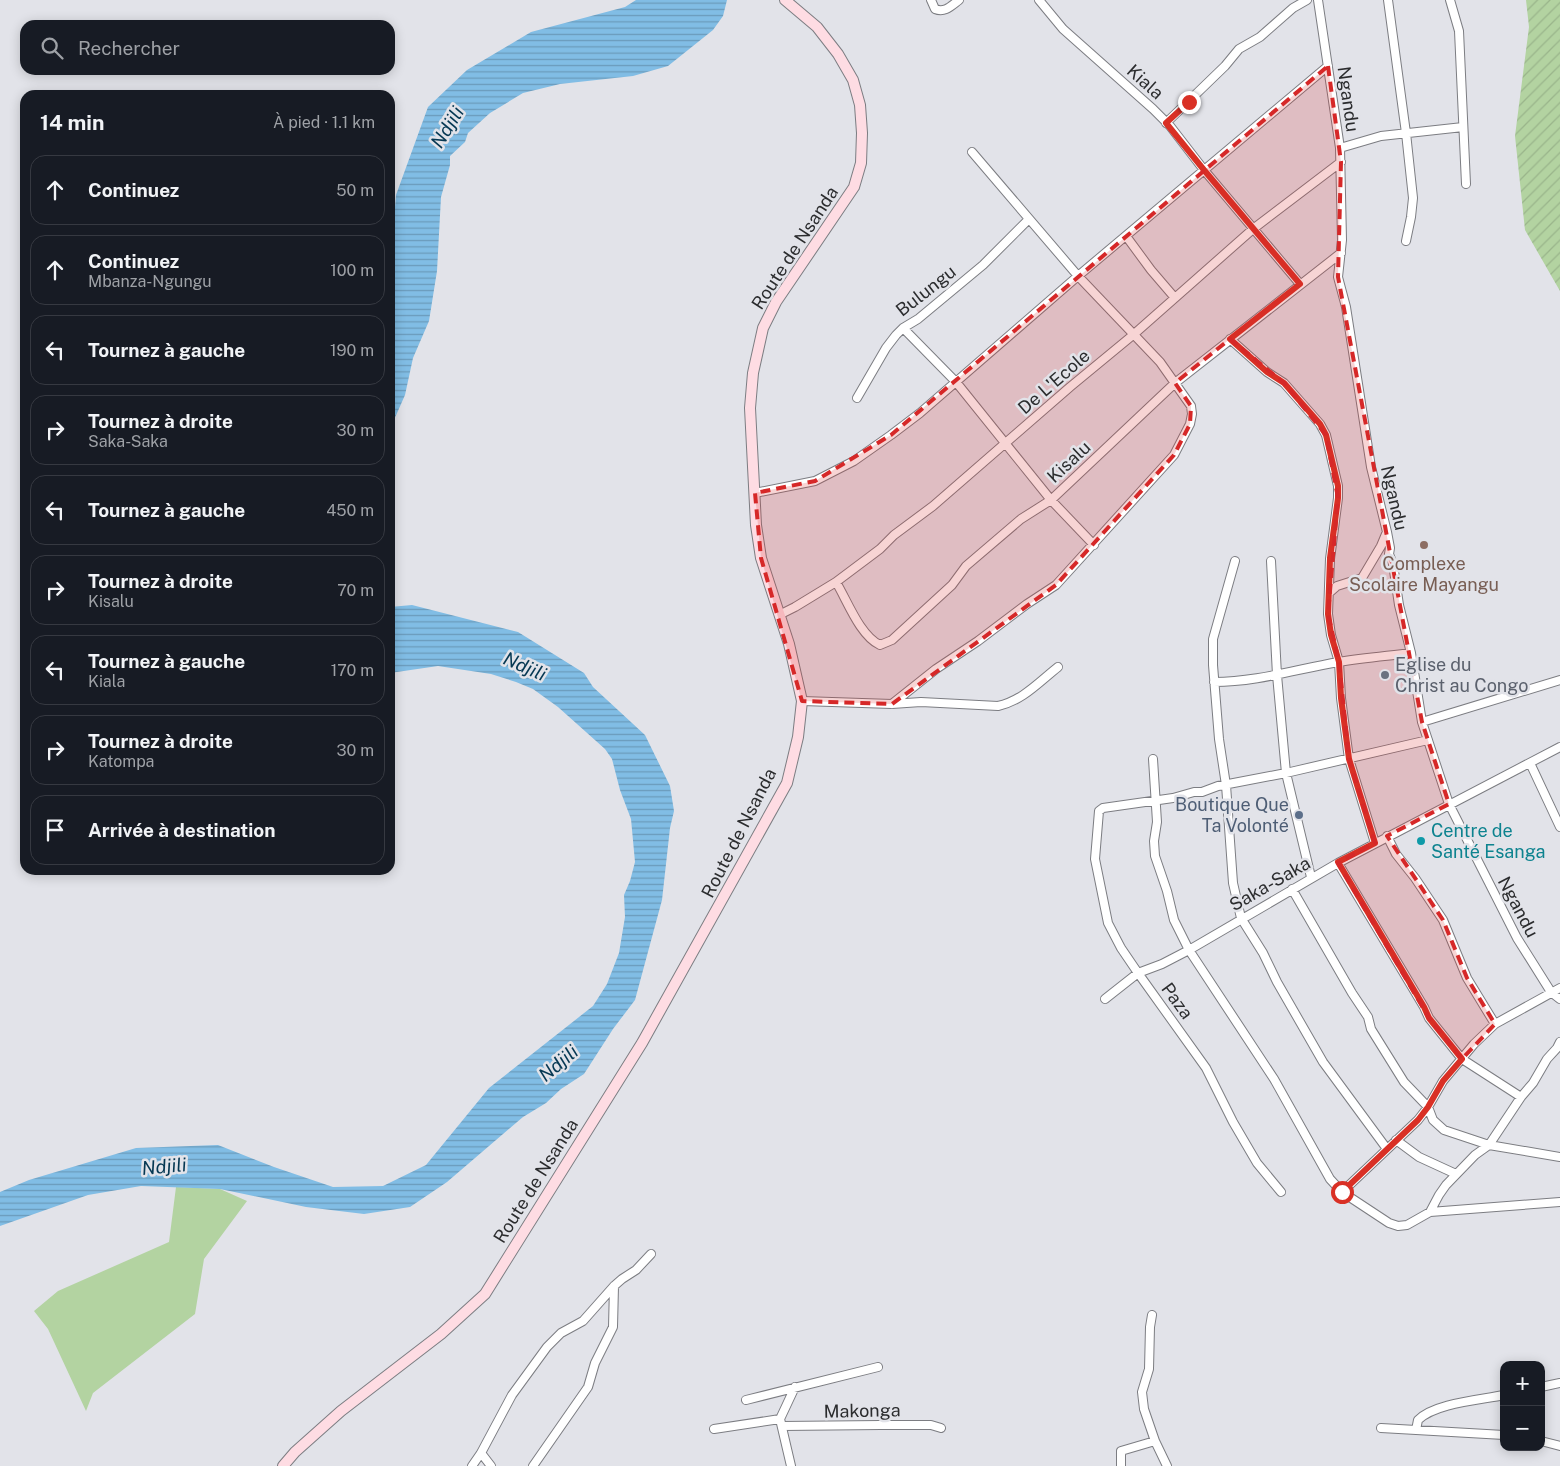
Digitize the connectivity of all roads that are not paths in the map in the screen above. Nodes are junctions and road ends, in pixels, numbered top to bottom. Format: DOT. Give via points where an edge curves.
graph roads {
  1 [pos="785,0"];
  2 [pos="931,0"];
  3 [pos="959,0"];
  4 [pos="1039,0"];
  5 [pos="1307,0"];
  6 [pos="1318,0"];
  7 [pos="1388,0"];
  8 [pos="1450,0"];
  9 [pos="1328,66"];
  10 [pos="1166,123"];
  11 [pos="1463,127"];
  12 [pos="1406,133"];
  13 [pos="1340,148"];
  14 [pos="972,152"];
  15 [pos="1341,162"];
  16 [pos="1204,170"];
  17 [pos="1466,184"];
  18 [pos="1028,220"];
  19 [pos="1252,229"];
  20 [pos="1126,236"];
  21 [pos="1406,241"];
  22 [pos="1341,253"];
  23 [pos="1078,276"];
  24 [pos="1300,284"];
  25 [pos="1175,298"];
  26 [pos="903,328"];
  27 [pos="1133,335"];
  28 [pos="1230,339"];
  29 [pos="956,382"];
  30 [pos="1175,383"];
  31 [pos="857,398"];
  32 [pos="1006,443"];
  33 [pos="755,493"];
  34 [pos="1051,500"];
  35 [pos="1387,532"];
  36 [pos="1094,545"];
  37 [pos="1271,561"];
  38 [pos="1235,562"];
  39 [pos="836,582"];
  40 [pos="1329,593"];
  41 [pos="779,615"];
  42 [pos="1411,653"];
  43 [pos="1339,662"];
  44 [pos="1058,666"];
  45 [pos="1277,675"];
  46 [pos="1560,680"];
  47 [pos="1214,682"];
  48 [pos="802,701"];
  49 [pos="892,704"];
  50 [pos="1422,722"];
  51 [pos="1428,740"];
  52 [pos="1560,747"];
  53 [pos="1153,759"];
  54 [pos="1349,759"];
  55 [pos="1530,762"];
  56 [pos="1286,773"];
  57 [pos="1226,785"];
  58 [pos="1154,801"];
  59 [pos="1449,804"];
  60 [pos="1560,827"];
  61 [pos="1387,836"];
  62 [pos="1375,843"];
  63 [pos="1338,862"];
  64 [pos="1311,877"];
  65 [pos="1292,889"];
  66 [pos="1241,918"];
  67 [pos="1189,950"];
  68 [pos="1138,973"];
  69 [pos="1560,988"];
  70 [pos="1551,992"];
  71 [pos="1105,999"];
  72 [pos="1560,1000"];
  73 [pos="1496,1024"];
  74 [pos="1560,1042"];
  75 [pos="1462,1059"];
  76 [pos="1521,1097"];
  77 [pos="1428,1107"];
  78 [pos="1396,1140"];
  79 [pos="1489,1145"];
  80 [pos="1387,1149"];
  81 [pos="1560,1157"];
  82 [pos="1456,1174"];
  83 [pos="1281,1192"];
  84 [pos="1342,1192"];
  85 [pos="1560,1202"];
  86 [pos="1430,1212"];
  87 [pos="651,1254"];
  88 [pos="614,1286"];
  89 [pos="1152,1315"];
  90 [pos="878,1367"];
  91 [pos="1560,1383"];
  92 [pos="1545,1386"];
  93 [pos="794,1387"];
  94 [pos="1500,1396"];
  95 [pos="746,1400"];
  96 [pos="781,1423"];
  97 [pos="941,1428"];
  98 [pos="1381,1428"];
  99 [pos="714,1429"];
  100 [pos="1416,1430"];
  101 [pos="1500,1435"];
  102 [pos="1155,1441"];
  103 [pos="1545,1442"];
  104 [pos="1560,1446"];
  105 [pos="481,1453"];
  106 [pos="283,1466"];
  107 [pos="472,1466"];
  108 [pos="491,1466"];
  109 [pos="532,1466"];
  110 [pos="791,1466"];
  111 [pos="1121,1466"];
  112 [pos="1167,1466"];
  1 -- 33 [label="street, Route de Nsanda" via="817,27 854,80 860,105 861,163 854,187 776,302 763,328 753,373 750,408"];
  2 -- 3 [label="street" via="935,9 940,11"];
  4 -- 10 [label="street, Kiala" via="1063,29"];
  5 -- 10 [label="street" via="1260,37 1239,49"];
  6 -- 9 [label="street, Ngandu"];
  7 -- 12 [label="street"];
  8 -- 11 [label="street" via="1458,31"];
  9 -- 13 [label="street, Ngandu"];
  9 -- 16 [label="street"];
  10 -- 16 [label="street, Kiala"];
  11 -- 12 [label="street"];
  11 -- 17 [label="street"];
  12 -- 13 [label="street" via="1381,136"];
  12 -- 21 [label="street" via="1413,198"];
  13 -- 15 [label="street, Ngandu"];
  14 -- 18 [label="street"];
  15 -- 19 [label="street, De L'Ecole"];
  15 -- 22 [label="street, Ngandu"];
  16 -- 19 [label="street, Kiala"];
  16 -- 20 [label="street"];
  18 -- 23 [label="street"];
  18 -- 26 [label="street, Bulungu" via="984,265"];
  19 -- 24 [label="street, Kiala"];
  19 -- 25 [label="street, De L'Ecole"];
  20 -- 23 [label="street"];
  20 -- 25 [label="street"];
  22 -- 24 [label="street, Kisalu"];
  22 -- 35 [label="street, Ngandu" via="1338,278 1346,307 1371,467"];
  23 -- 27 [label="street"];
  23 -- 29 [label="street"];
  24 -- 28 [label="street, Kisalu"];
  25 -- 27 [label="street, De L'Ecole"];
  26 -- 29 [label="street"];
  26 -- 31 [label="street, Bulungu" via="886,348"];
  27 -- 30 [label="street" via="1160,362"];
  27 -- 32 [label="street, De L'Ecole"];
  28 -- 30 [label="street, Kisalu"];
  28 -- 40 [label="street" via="1284,383 1326,435 1338,486"];
  29 -- 32 [label="street"];
  29 -- 33 [label="street" via="854,461 815,481"];
  30 -- 34 [label="street, Kisalu"];
  30 -- 36 [label="street" via="1191,406 1190,424 1174,456"];
  32 -- 34 [label="street"];
  32 -- 39 [label="street, De L'Ecole" via="933,506"];
  33 -- 41 [label="street, Route de Nsanda" via="761,558"];
  34 -- 36 [label="street"];
  34 -- 39 [label="street, Kisalu" via="1021,519 966,566 952,585 887,643 871,641"];
  35 -- 40 [label="street" via="1362,578 1336,586"];
  35 -- 42 [label="street, Ngandu"];
  36 -- 49 [label="street" via="1056,584"];
  37 -- 45 [label="street"];
  38 -- 47 [label="street" via="1214,639"];
  39 -- 41 [label="street, De L'Ecole"];
  40 -- 43 [label="street" via="1331,635"];
  41 -- 48 [label="street, Route de Nsanda"];
  42 -- 43 [label="street"];
  42 -- 50 [label="street, Ngandu"];
  43 -- 45 [label="street"];
  43 -- 54 [label="street"];
  44 -- 49 [label="street" via="1010,704"];
  45 -- 47 [label="street"];
  45 -- 56 [label="street"];
  46 -- 50 [label="street"];
  47 -- 57 [label="street"];
  48 -- 49 [label="street"];
  48 -- 106 [label="street, Route de Nsanda" via="798,737 787,783 766,823 642,1043 485,1294 441,1334 341,1411"];
  50 -- 51 [label="street, Ngandu"];
  51 -- 54 [label="street"];
  51 -- 59 [label="street, Ngandu"];
  52 -- 55 [label="street, Saka-Saka"];
  53 -- 58 [label="street"];
  54 -- 56 [label="street"];
  54 -- 62 [label="street"];
  55 -- 59 [label="street, Saka-Saka"];
  55 -- 60 [label="street"];
  56 -- 57 [label="street"];
  56 -- 64 [label="street"];
  57 -- 58 [label="street"];
  57 -- 66 [label="street" via="1233,883"];
  58 -- 67 [label="street" via="1157,822 1155,856 1174,920"];
  58 -- 68 [label="street, Paza" via="1099,811 1095,859 1106,919"];
  59 -- 61 [label="street, Saka-Saka"];
  59 -- 70 [label="street, Ngandu" via="1517,938"];
  61 -- 62 [label="street, Saka-Saka"];
  61 -- 73 [label="street" via="1443,920 1467,978"];
  62 -- 63 [label="street, Saka-Saka"];
  63 -- 64 [label="street, Saka-Saka"];
  63 -- 75 [label="street" via="1429,1018"];
  64 -- 65 [label="street, Saka-Saka"];
  65 -- 66 [label="street, Saka-Saka"];
  65 -- 77 [label="street" via="1404,1082"];
  66 -- 67 [label="street, Saka-Saka"];
  66 -- 80 [label="street" via="1323,1062"];
  67 -- 68 [label="street, Saka-Saka"];
  67 -- 84 [label="street" via="1274,1079 1330,1178"];
  68 -- 71 [label="street, Saka-Saka"];
  68 -- 83 [label="street, Paza" via="1206,1068 1257,1163"];
  69 -- 70 [label="street"];
  70 -- 72 [label="street, Ngandu"];
  70 -- 73 [label="street"];
  73 -- 75 [label="street"];
  74 -- 76 [label="street"];
  75 -- 76 [label="street"];
  75 -- 77 [label="street" via="1443,1081"];
  76 -- 79 [label="street"];
  77 -- 78 [label="street"];
  77 -- 79 [label="street" via="1433,1120 1444,1130"];
  78 -- 80 [label="street"];
  78 -- 82 [label="street" via="1418,1157"];
  79 -- 81 [label="street"];
  79 -- 82 [label="street"];
  80 -- 84 [label="street"];
  82 -- 86 [label="street"];
  84 -- 86 [label="street" via="1398,1226 1407,1225"];
  85 -- 86 [label="street"];
  87 -- 88 [label="street"];
  88 -- 105 [label="street" via="586,1318 561,1333 547,1347 512,1395"];
  88 -- 109 [label="street" via="613,1327 595,1363 588,1387"];
  89 -- 102 [label="street" via="1148,1369 1142,1392"];
  90 -- 93 [label="street"];
  91 -- 92 [label="street"];
  93 -- 95 [label="street"];
  93 -- 96 [label="street"];
  94 -- 100 [label="street" via="1458,1403 1428,1413 1418,1420"];
  96 -- 97 [label="street, Makonga" via="931,1425"];
  96 -- 99 [label="street, Makonga"];
  96 -- 110 [label="street"];
  98 -- 100 [label="street"];
  100 -- 101 [label="street"];
  102 -- 111 [label="street" via="1120,1451"];
  102 -- 112 [label="street"];
  103 -- 104 [label="street"];
  105 -- 107 [label="street"];
  105 -- 108 [label="street"];
}
